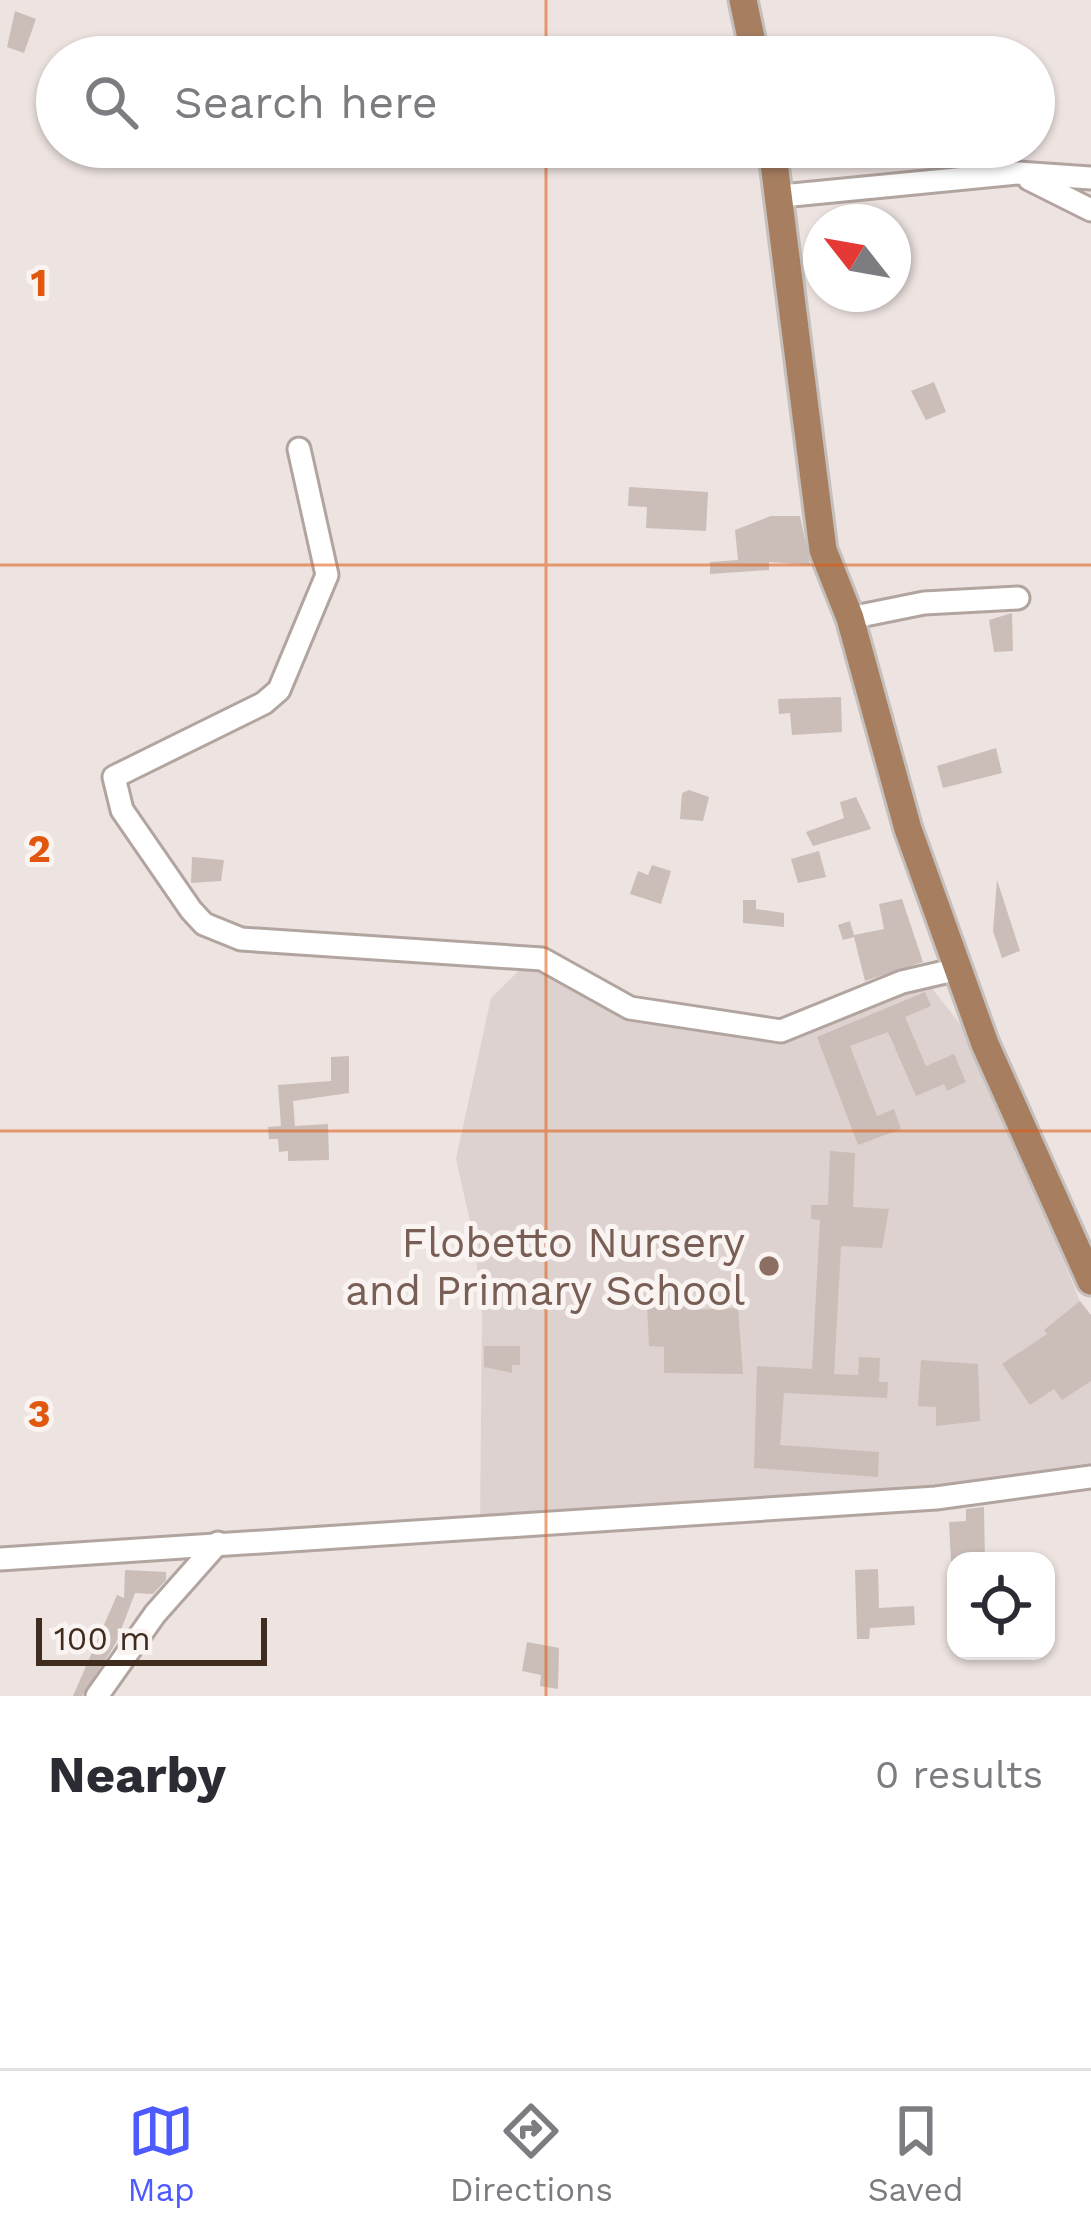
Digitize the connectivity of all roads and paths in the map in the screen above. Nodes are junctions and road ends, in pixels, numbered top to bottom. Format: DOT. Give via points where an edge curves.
graph roads {
  1 [pos="742,0"];
  2 [pos="750,36"];
  3 [pos="776,168"];
  4 [pos="1018,173"];
  5 [pos="1091,178"];
  6 [pos="782,196"];
  7 [pos="1091,210"];
  8 [pos="299,448"];
  9 [pos="1018,598"];
  10 [pos="850,618"];
  11 [pos="958,969"];
  12 [pos="1091,1281"];
  13 [pos="1091,1477"];
  14 [pos="218,1543"];
  15 [pos="0,1559"];
  16 [pos="97,1696"];
  1 -- 2 [label="main road"];
  3 -- 6 [label="main road"];
  4 -- 5 [label="street"];
  4 -- 6 [label="street"];
  4 -- 7 [label="street"];
  6 -- 10 [label="main road" via="824,550"];
  8 -- 11 [label="street" via="326,575 279,690 114,777 122,809 204,924 241,939 542,959 630,1008 774,1030"];
  9 -- 10 [label="street" via="924,602"];
  10 -- 11 [label="main road" via="908,829"];
  11 -- 12 [label="main road"];
  13 -- 14 [label="street" via="936,1498"];
  14 -- 15 [label="street"];
  14 -- 16 [label="street"];
}
